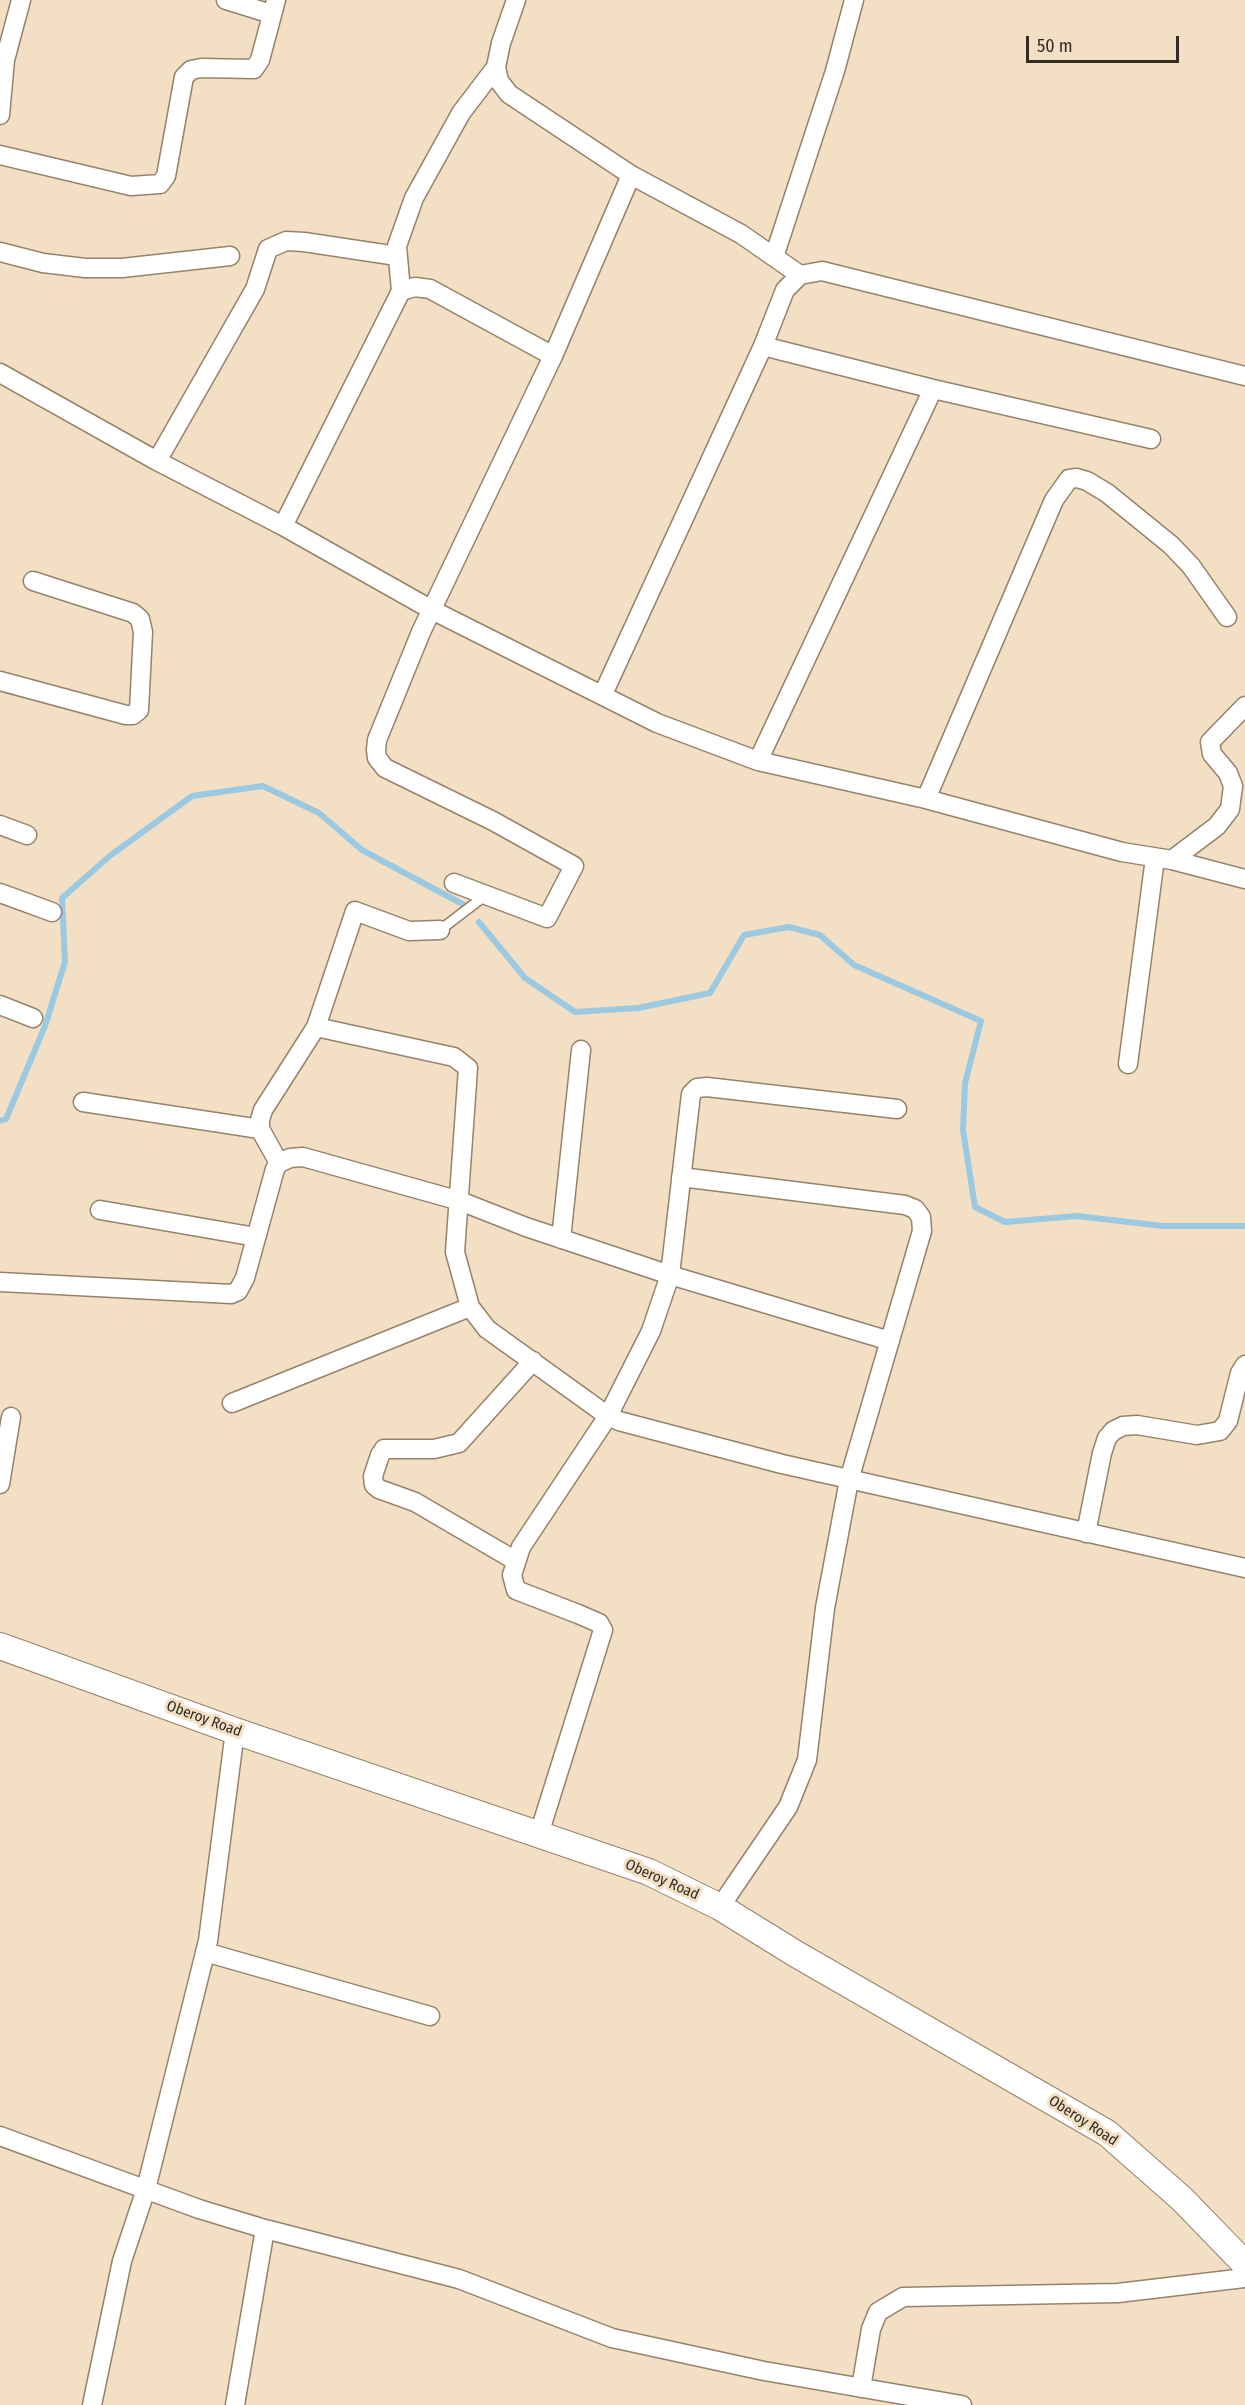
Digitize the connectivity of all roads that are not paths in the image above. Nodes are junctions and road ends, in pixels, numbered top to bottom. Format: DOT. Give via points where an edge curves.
graph roads {
  1 [pos="21,0"];
  2 [pos="226,0"];
  3 [pos="516,0"];
  4 [pos="854,0"];
  5 [pos="273,7"];
  6 [pos="496,67"];
  7 [pos="0,115"];
  8 [pos="0,155"];
  9 [pos="631,175"];
  10 [pos="0,252"];
  11 [pos="230,256"];
  12 [pos="397,256"];
  13 [pos="774,257"];
  14 [pos="800,274"];
  15 [pos="401,291"];
  16 [pos="763,346"];
  17 [pos="553,356"];
  18 [pos="0,373"];
  19 [pos="1245,376"];
  20 [pos="933,389"];
  21 [pos="1151,439"];
  22 [pos="157,460"];
  23 [pos="283,526"];
  24 [pos="33,581"];
  25 [pos="432,610"];
  26 [pos="1227,616"];
  27 [pos="0,681"];
  28 [pos="603,693"];
  29 [pos="1245,706"];
  30 [pos="758,761"];
  31 [pos="926,799"];
  32 [pos="0,825"];
  33 [pos="27,835"];
  34 [pos="1163,859"];
  35 [pos="1245,879"];
  36 [pos="454,883"];
  37 [pos="0,893"];
  38 [pos="487,895"];
  39 [pos="52,912"];
  40 [pos="440,930"];
  41 [pos="0,1005"];
  42 [pos="33,1018"];
  43 [pos="316,1027"];
  44 [pos="581,1050"];
  45 [pos="1128,1064"];
  46 [pos="83,1102"];
  47 [pos="897,1110"];
  48 [pos="260,1129"];
  49 [pos="279,1163"];
  50 [pos="681,1177"];
  51 [pos="460,1201"];
  52 [pos="99,1210"];
  53 [pos="256,1237"];
  54 [pos="561,1239"];
  55 [pos="670,1275"];
  56 [pos="0,1282"];
  57 [pos="470,1307"];
  58 [pos="890,1341"];
  59 [pos="533,1361"];
  60 [pos="1245,1365"];
  61 [pos="232,1402"];
  62 [pos="608,1416"];
  63 [pos="11,1417"];
  64 [pos="849,1480"];
  65 [pos="0,1484"];
  66 [pos="1086,1533"];
  67 [pos="516,1561"];
  68 [pos="1245,1568"];
  69 [pos="0,1646"];
  70 [pos="235,1731"];
  71 [pos="539,1834"];
  72 [pos="720,1907"];
  73 [pos="205,1952"];
  74 [pos="430,2016"];
  75 [pos="0,2136"];
  76 [pos="146,2189"];
  77 [pos="265,2229"];
  78 [pos="1245,2264"];
  79 [pos="1245,2278"];
  80 [pos="861,2388"];
  81 [pos="92,2405"];
  82 [pos="235,2405"];
  83 [pos="962,2405"];
  1 -- 7 [label="street" via="5,60"];
  2 -- 5 [label="street"];
  3 -- 6 [label="street"];
  4 -- 13 [label="street"];
  5 -- 8 [label="street" via="260,60 254,69 201,68 184,77 166,176 160,184 131,186"];
  6 -- 9 [label="street" via="499,81 509,94"];
  6 -- 12 [label="street" via="436,154 414,198"];
  9 -- 13 [label="street" via="741,234"];
  9 -- 17 [label="street"];
  10 -- 11 [label="street" via="86,268"];
  12 -- 15 [label="street"];
  12 -- 22 [label="street" via="286,241 268,249 255,289"];
  13 -- 14 [label="street"];
  14 -- 16 [label="street" via="785,290"];
  14 -- 19 [label="street" via="822,271"];
  15 -- 17 [label="street" via="415,287 430,289"];
  15 -- 23 [label="street"];
  16 -- 20 [label="street"];
  16 -- 28 [label="street"];
  17 -- 25 [label="street"];
  18 -- 22 [label="street"];
  20 -- 21 [label="street"];
  20 -- 30 [label="street"];
  22 -- 23 [label="street"];
  23 -- 25 [label="street"];
  24 -- 27 [label="street" via="140,619 144,632 139,710 126,715"];
  25 -- 28 [label="street"];
  25 -- 38 [label="street" via="377,740 377,758 385,768 574,866 547,918"];
  26 -- 31 [label="street" via="1171,545 1107,493 1087,481 1069,479 1054,500"];
  28 -- 30 [label="street" via="657,723"];
  29 -- 34 [label="street" via="1210,742 1212,754 1228,772 1233,786 1230,809 1217,826"];
  30 -- 31 [label="street"];
  31 -- 34 [label="street" via="1122,852"];
  32 -- 33 [label="street"];
  34 -- 35 [label="street"];
  34 -- 45 [label="street"];
  36 -- 38 [label="street"];
  37 -- 39 [label="street"];
  38 -- 40 [label="lane"];
  40 -- 43 [label="street" via="409,931 355,911"];
  41 -- 42 [label="street"];
  43 -- 48 [label="street" via="263,1110"];
  43 -- 51 [label="street" via="454,1057 468,1068"];
  44 -- 54 [label="street"];
  46 -- 48 [label="street"];
  47 -- 50 [label="street" via="697,1088 688,1107"];
  48 -- 49 [label="street"];
  49 -- 51 [label="street" via="303,1157"];
  49 -- 53 [label="street"];
  50 -- 55 [label="street"];
  50 -- 58 [label="street" via="915,1209 921,1217 922,1231"];
  51 -- 54 [label="street"];
  51 -- 57 [label="street" via="455,1252"];
  52 -- 53 [label="street"];
  53 -- 56 [label="street" via="245,1278 238,1291 231,1294"];
  54 -- 55 [label="street"];
  55 -- 58 [label="street"];
  55 -- 62 [label="street" via="651,1331"];
  57 -- 59 [label="street" via="487,1329"];
  57 -- 61 [label="street"];
  58 -- 64 [label="street"];
  59 -- 62 [label="street"];
  59 -- 67 [label="street" via="459,1443 434,1449 384,1449 373,1476 379,1489 415,1502"];
  60 -- 66 [label="street" via="1228,1422 1220,1431 1197,1435 1137,1425 1113,1431 1102,1453"];
  62 -- 64 [label="street"];
  62 -- 67 [label="street" via="521,1547"];
  63 -- 65 [label="street"];
  64 -- 66 [label="street"];
  64 -- 72 [label="street" via="825,1608 804,1768 788,1807"];
  66 -- 68 [label="street"];
  67 -- 71 [label="street" via="512,1575 516,1590 598,1623 603,1630"];
  69 -- 70 [label="street, Oberoy Road"];
  70 -- 71 [label="street, Oberoy Road"];
  70 -- 73 [label="street"];
  71 -- 72 [label="street, Oberoy Road" via="649,1872"];
  72 -- 78 [label="street, Oberoy Road" via="1107,2133 1182,2199"];
  73 -- 74 [label="street"];
  73 -- 76 [label="street"];
  75 -- 76 [label="street"];
  76 -- 77 [label="street"];
  76 -- 81 [label="street" via="122,2260"];
  77 -- 80 [label="street" via="459,2279 621,2341"];
  77 -- 82 [label="street"];
  79 -- 80 [label="street" via="1118,2293 903,2297 878,2312 871,2329"];
  80 -- 83 [label="street"];
}
